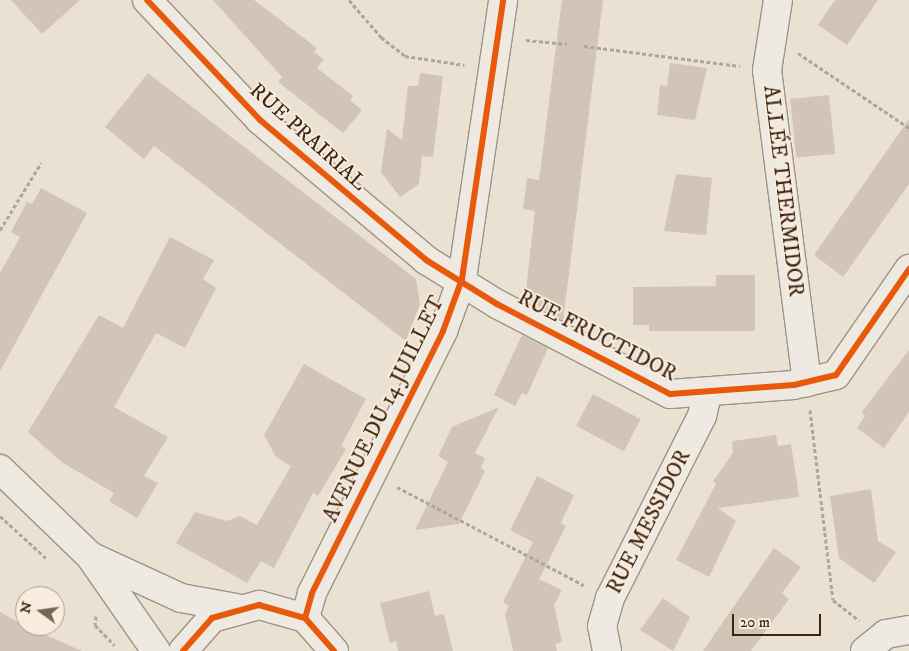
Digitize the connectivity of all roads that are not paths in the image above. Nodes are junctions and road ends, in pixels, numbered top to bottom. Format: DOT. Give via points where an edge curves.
graph roads {
  1 [pos="147,0"];
  2 [pos="503,0"];
  3 [pos="778,0"];
  4 [pos="909,269"];
  5 [pos="462,279"];
  6 [pos="807,382"];
  7 [pos="707,395"];
  8 [pos="0,469"];
  9 [pos="90,556"];
  10 [pos="236,608"];
  11 [pos="305,618"];
  12 [pos="909,630"];
  13 [pos="873,644"];
  14 [pos="156,651"];
  15 [pos="182,651"];
  16 [pos="334,651"];
  17 [pos="607,651"];
  1 -- 5 [label="street, RUE PRAIRIAL" via="260,120 426,260"];
  2 -- 5 [label="street, AVENUE DU 14 JUILLET"];
  3 -- 6 [label="street, ALLÉE THERMIDOR" via="767,70"];
  4 -- 6 [label="street, RUE FRUCTIDOR" via="836,375"];
  5 -- 7 [label="street, RUE FRUCTIDOR" via="497,304 670,394"];
  5 -- 11 [label="street, AVENUE DU 14 JUILLET" via="443,331 312,593"];
  6 -- 7 [label="street, RUE FRUCTIDOR"];
  7 -- 17 [label="street, RUE MESSIDOR" via="702,416 610,598 602,626"];
  8 -- 9 [label="street"];
  9 -- 10 [label="street" via="181,598"];
  9 -- 14 [label="street"];
  10 -- 11 [label="street" via="282,608"];
  10 -- 15 [label="street" via="212,618"];
  11 -- 16 [label="street"];
  12 -- 13 [label="street"];
}
